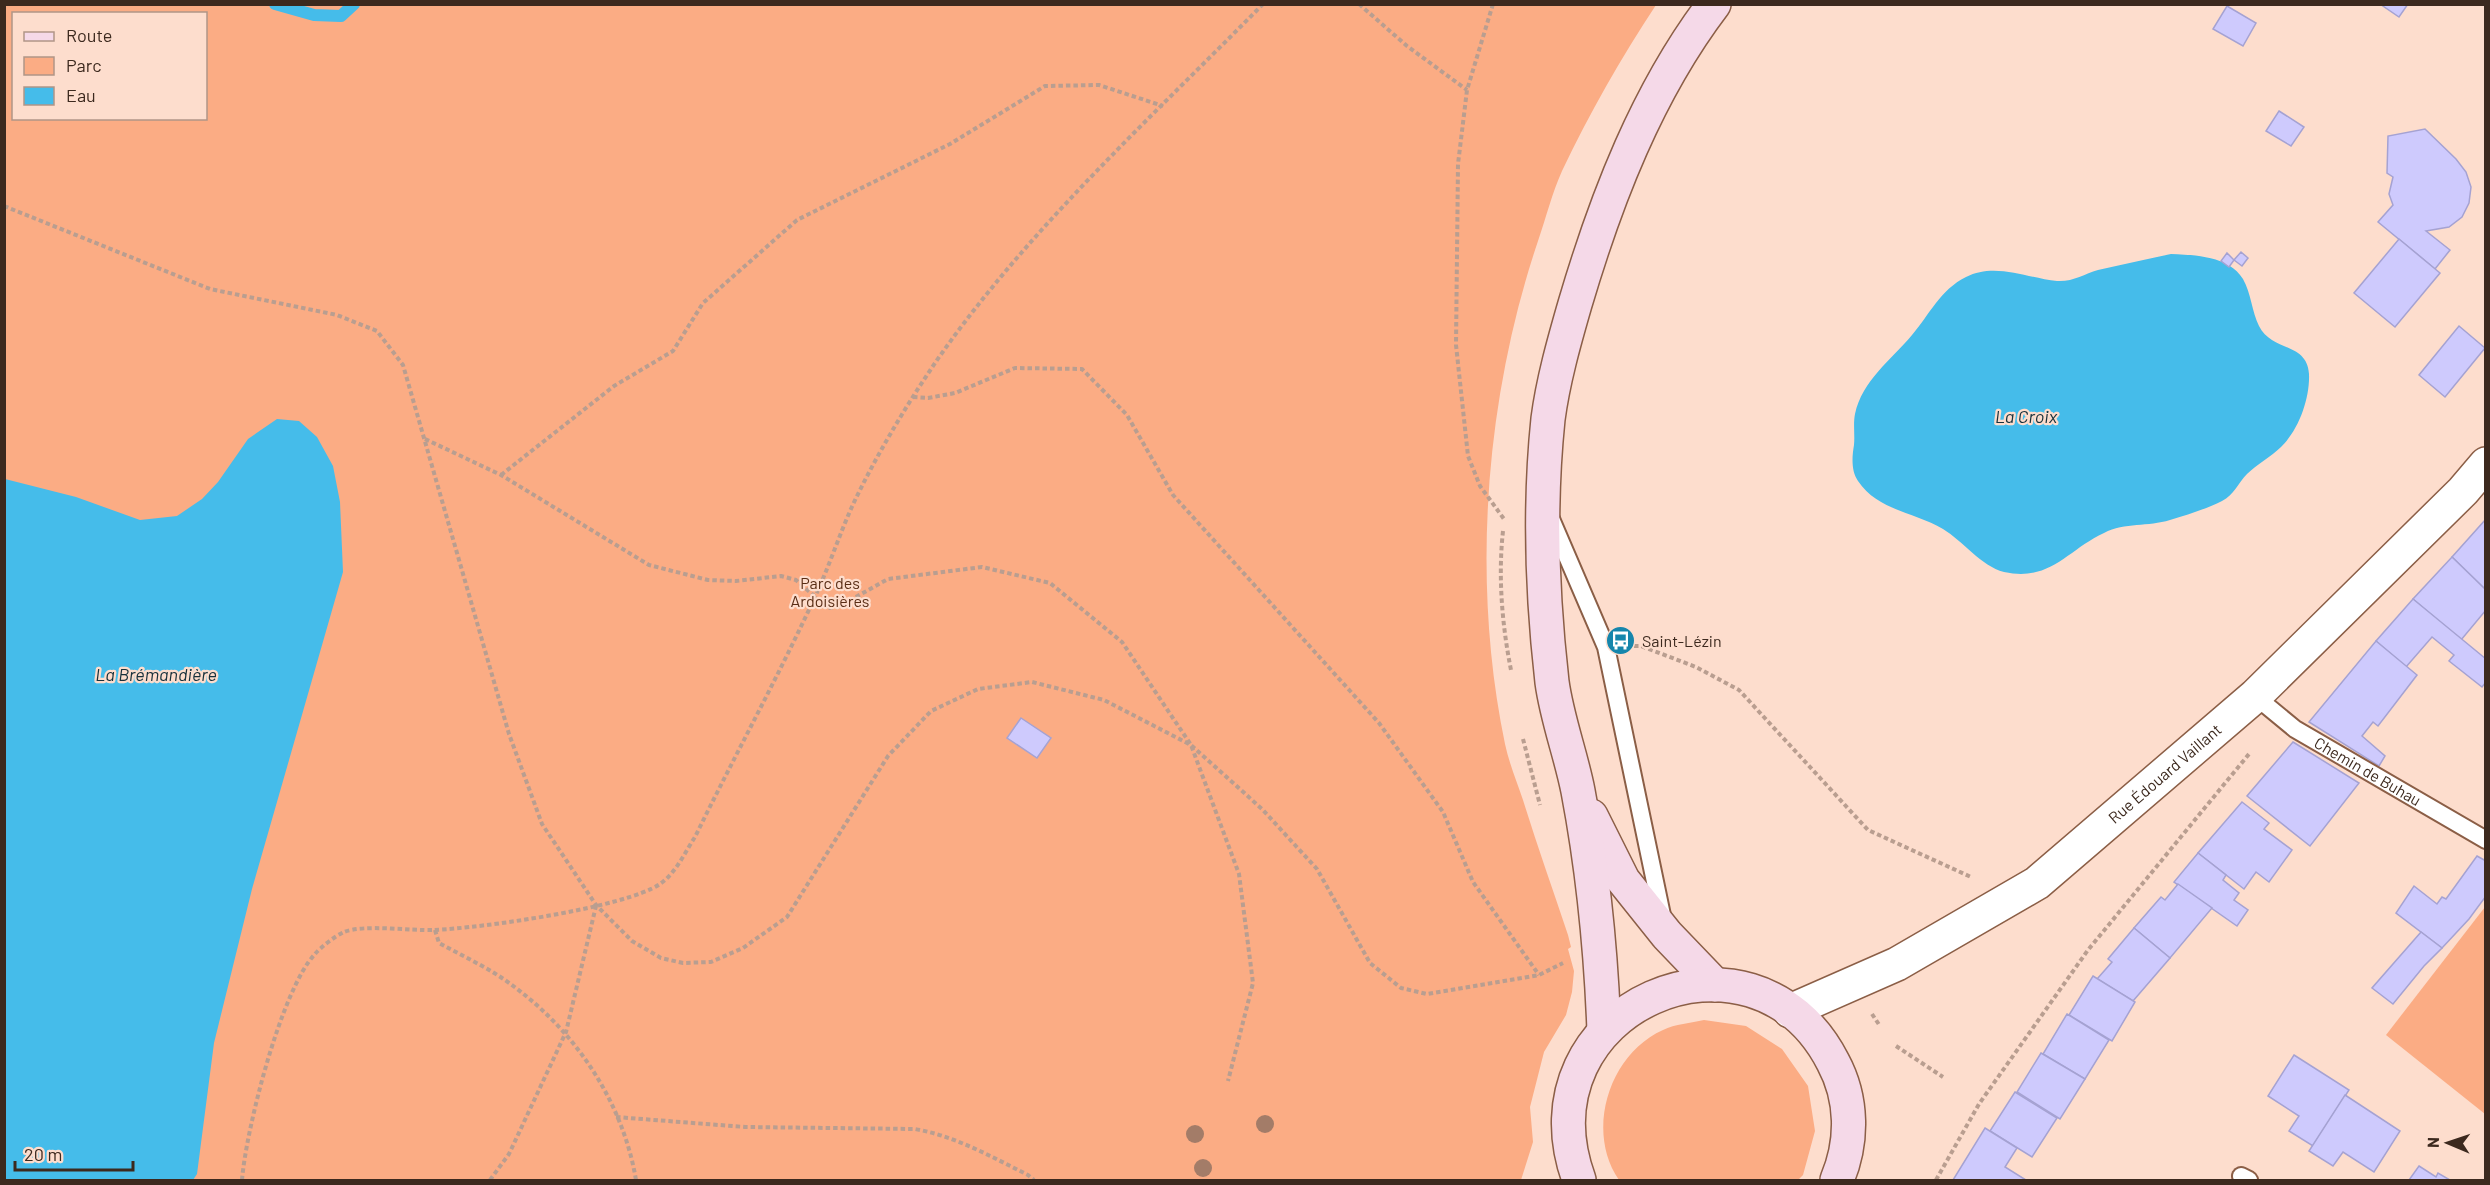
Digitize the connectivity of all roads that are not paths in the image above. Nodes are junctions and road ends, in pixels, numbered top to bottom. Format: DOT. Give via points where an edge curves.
graph roads {
  1 [pos="1714,4"];
  2 [pos="2486,464"];
  3 [pos="1542,500"];
  4 [pos="2255,696"];
  5 [pos="1578,792"];
  6 [pos="2486,840"];
  7 [pos="1667,935"];
  8 [pos="1715,985"];
  9 [pos="1790,1011"];
  10 [pos="1604,1031"];
  11 [pos="1571,1175"];
  12 [pos="1838,1180"];
  1 -- 3 [label="main road" via="1661,85 1622,168 1590,252 1564,340 1549,417"];
  2 -- 4 [label="street, Rue Édouard Vaillant"];
  3 -- 5 [label="main road" via="1552,684"];
  3 -- 7 [label="lane" via="1606,647"];
  4 -- 6 [label="lane, Chemin de Buhau" via="2295,729"];
  4 -- 9 [label="street, Rue Édouard Vaillant" via="2037,884 1897,964"];
  5 -- 7 [label="main road" via="1623,880"];
  5 -- 10 [label="main road" via="1602,957"];
  7 -- 8 [label="main road"];
  8 -- 9 [label="main road" via="1747,990"];
  8 -- 10 [label="main road" via="1684,987 1655,996 1627,1011"];
  9 -- 12 [label="main road" via="1822,1043 1842,1083 1849,1133"];
  10 -- 11 [label="main road" via="1585,1058 1573,1088 1568,1118"];
}
